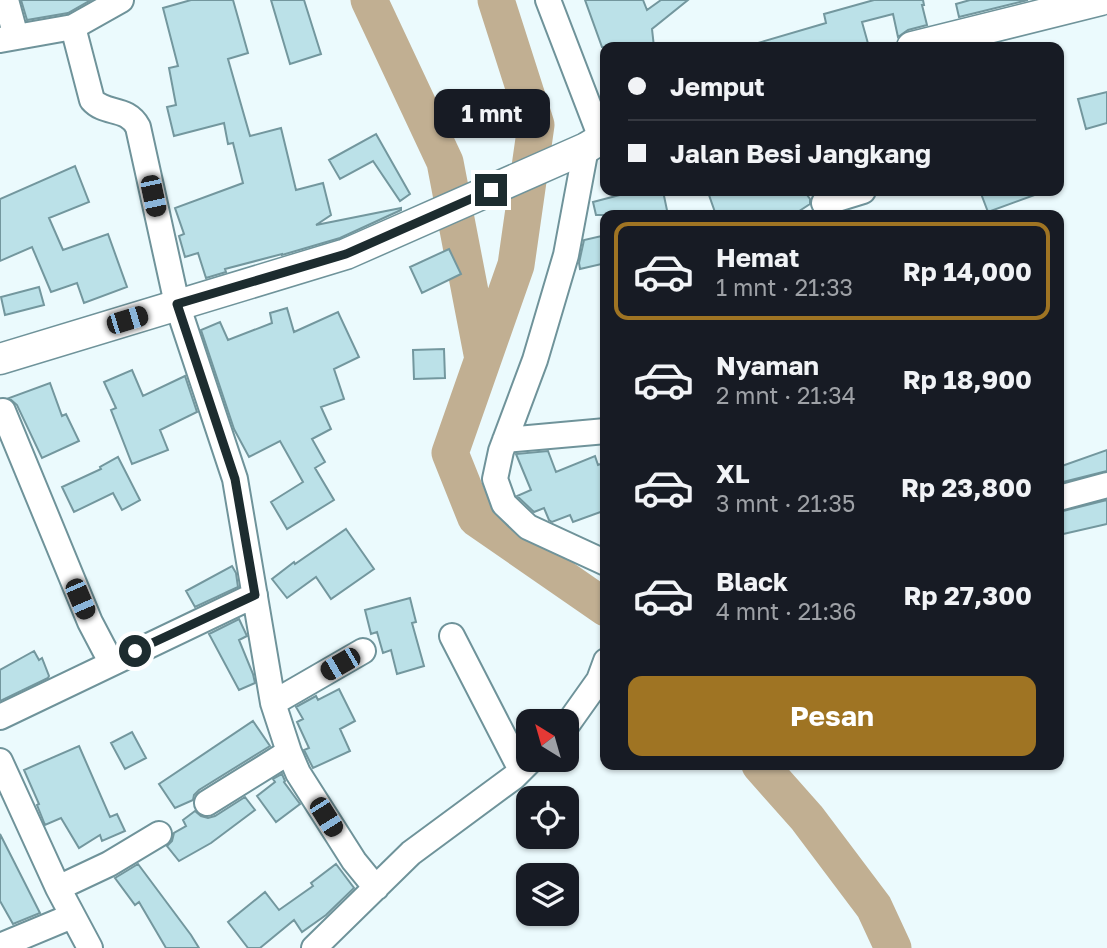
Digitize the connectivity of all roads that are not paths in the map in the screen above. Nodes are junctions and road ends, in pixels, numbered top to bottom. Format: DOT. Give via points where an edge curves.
graph roads {
  1 [pos="6,0"];
  2 [pos="121,0"];
  3 [pos="548,0"];
  4 [pos="1101,0"];
  5 [pos="73,27"];
  6 [pos="8,38"];
  7 [pos="932,42"];
  8 [pos="598,140"];
  9 [pos="848,196"];
  10 [pos="826,203"];
  11 [pos="177,304"];
  12 [pos="0,359"];
  13 [pos="3,411"];
  14 [pos="600,432"];
  15 [pos="505,440"];
  16 [pos="1107,485"];
  17 [pos="1064,497"];
  18 [pos="600,560"];
  19 [pos="255,595"];
  20 [pos="452,636"];
  21 [pos="363,651"];
  22 [pos="111,662"];
  23 [pos="600,677"];
  24 [pos="273,703"];
  25 [pos="578,709"];
  26 [pos="0,717"];
  27 [pos="516,748"];
  28 [pos="289,752"];
  29 [pos="0,761"];
  30 [pos="519,772"];
  31 [pos="207,803"];
  32 [pos="159,834"];
  33 [pos="58,888"];
  34 [pos="376,888"];
  35 [pos="72,916"];
  36 [pos="0,946"];
  37 [pos="90,948"];
  38 [pos="314,948"];
  1 -- 6 [label="street"];
  2 -- 5 [label="street"];
  3 -- 8 [label="street"];
  4 -- 7 [label="main road"];
  5 -- 6 [label="street"];
  5 -- 11 [label="street" via="92,100 97,106 129,115 138,127"];
  8 -- 11 [label="main road" via="346,254"];
  8 -- 15 [label="street" via="535,360"];
  9 -- 10 [label="street"];
  11 -- 12 [label="main road"];
  11 -- 19 [label="street" via="235,479"];
  13 -- 22 [label="street"];
  14 -- 15 [label="street"];
  15 -- 18 [label="street" via="495,479 504,503 528,527"];
  16 -- 17 [label="street"];
  19 -- 22 [label="street"];
  19 -- 24 [label="street"];
  20 -- 27 [label="street"];
  21 -- 24 [label="street"];
  22 -- 26 [label="street"];
  23 -- 25 [label="street"];
  24 -- 28 [label="street"];
  28 -- 31 [label="street"];
  28 -- 34 [label="street" via="347,850"];
  29 -- 33 [label="street"];
  30 -- 34 [label="street" via="411,853"];
  32 -- 33 [label="street"];
  33 -- 35 [label="street"];
  34 -- 38 [label="street"];
  35 -- 36 [label="street"];
  35 -- 37 [label="street"];
}
